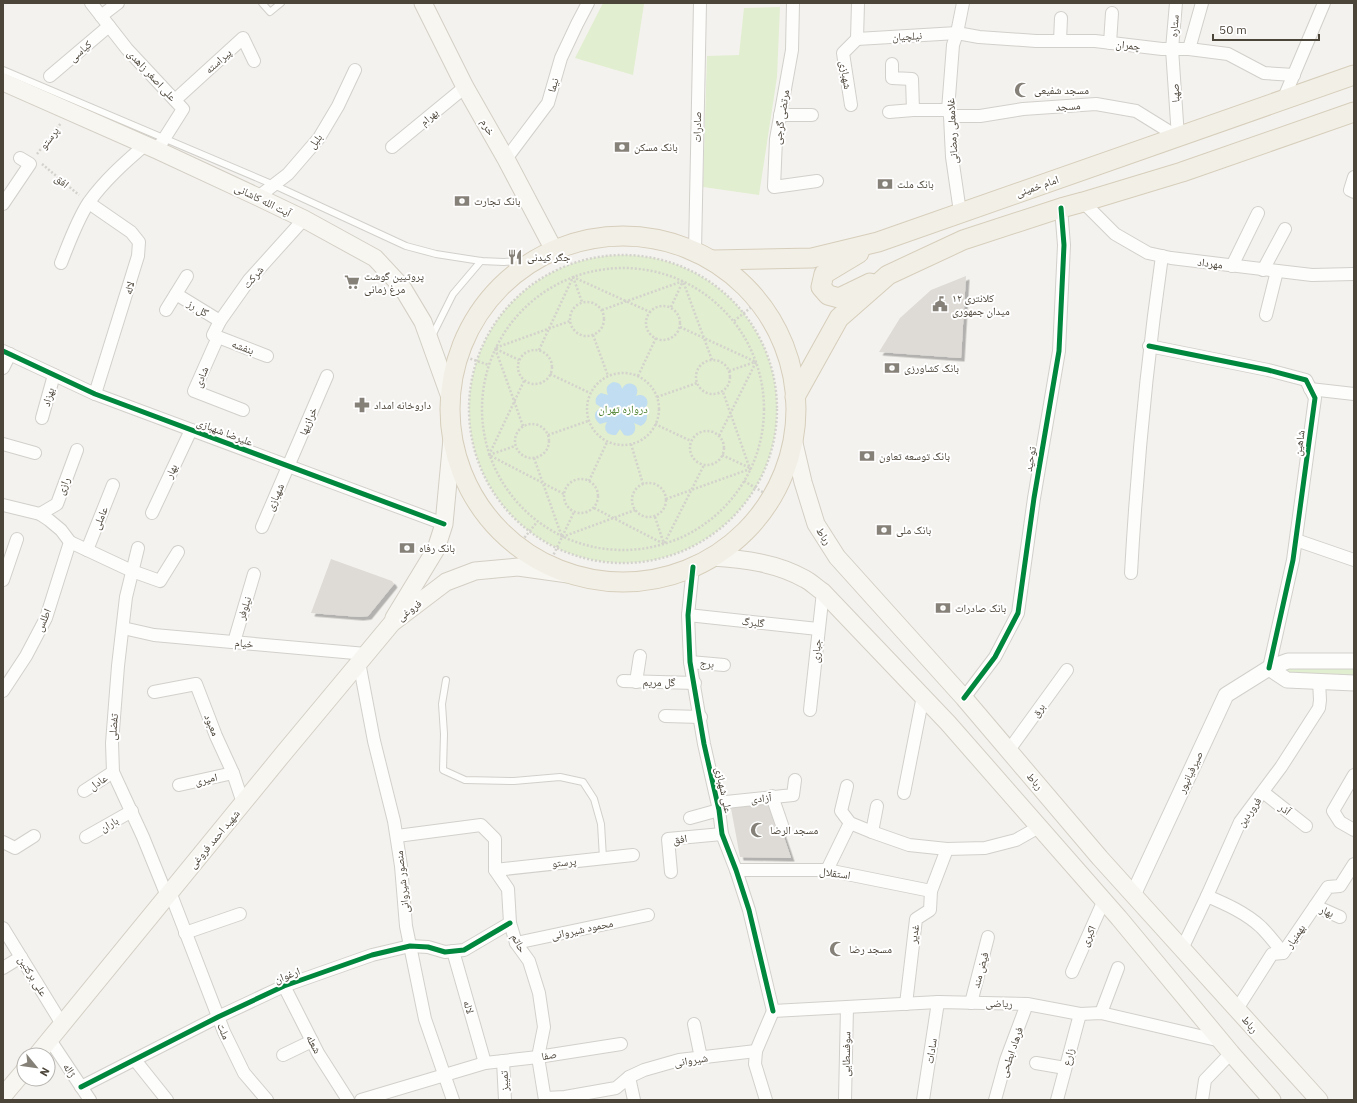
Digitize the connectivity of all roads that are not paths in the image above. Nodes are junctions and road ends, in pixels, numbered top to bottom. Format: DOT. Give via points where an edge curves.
graph roads {
  1 [pos="91,3"];
  2 [pos="118,3"];
  3 [pos="262,3"];
  4 [pos="281,3"];
  5 [pos="423,3"];
  6 [pos="588,3"];
  7 [pos="700,3"];
  8 [pos="793,3"];
  9 [pos="858,3"];
  10 [pos="963,3"];
  11 [pos="1176,3"];
  12 [pos="1202,3"];
  13 [pos="1324,3"];
  14 [pos="1112,13"];
  15 [pos="1061,18"];
  16 [pos="105,21"];
  17 [pos="957,33"];
  18 [pos="857,39"];
  19 [pos="1060,41"];
  20 [pos="1110,43"];
  21 [pos="1188,48"];
  22 [pos="1172,49"];
  23 [pos="254,61"];
  24 [pos="892,64"];
  25 [pos="3,70"];
  26 [pos="354,70"];
  27 [pos="1294,75"];
  28 [pos="1354,75"];
  29 [pos="50,76"];
  30 [pos="3,82"];
  31 [pos="465,86"];
  32 [pos="175,100"];
  33 [pos="1283,100"];
  34 [pos="851,105"];
  35 [pos="914,110"];
  36 [pos="890,112"];
  37 [pos="1354,112"];
  38 [pos="949,113"];
  39 [pos="780,115"];
  40 [pos="812,115"];
  41 [pos="1178,137"];
  42 [pos="156,145"];
  43 [pos="392,147"];
  44 [pos="506,159"];
  45 [pos="28,160"];
  46 [pos="1354,177"];
  47 [pos="817,181"];
  48 [pos="274,185"];
  49 [pos="1354,192"];
  50 [pos="258,197"];
  51 [pos="1083,202"];
  52 [pos="88,203"];
  53 [pos="3,204"];
  54 [pos="1060,208"];
  55 [pos="960,212"];
  56 [pos="1258,213"];
  57 [pos="304,219"];
  58 [pos="1285,229"];
  59 [pos="878,242"];
  60 [pos="554,250"];
  61 [pos="695,251"];
  62 [pos="1162,256"];
  63 [pos="535,260"];
  64 [pos="713,260"];
  65 [pos="481,261"];
  66 [pos="61,263"];
  67 [pos="1232,266"];
  68 [pos="1263,270"];
  69 [pos="1277,271"];
  70 [pos="1354,274"];
  71 [pos="888,275"];
  72 [pos="187,276"];
  73 [pos="176,294"];
  74 [pos="166,310"];
  75 [pos="1266,315"];
  76 [pos="220,322"];
  77 [pos="218,338"];
  78 [pos="430,341"];
  79 [pos="1149,346"];
  80 [pos="6,352"];
  81 [pos="267,356"];
  82 [pos="3,368"];
  83 [pos="54,375"];
  84 [pos="327,376"];
  85 [pos="1310,389"];
  86 [pos="95,394"];
  87 [pos="1354,394"];
  88 [pos="450,397"];
  89 [pos="796,397"];
  90 [pos="243,410"];
  91 [pos="42,418"];
  92 [pos="191,430"];
  93 [pos="452,439"];
  94 [pos="793,439"];
  95 [pos="3,444"];
  96 [pos="77,450"];
  97 [pos="35,453"];
  98 [pos="288,466"];
  99 [pos="113,485"];
  100 [pos="3,505"];
  101 [pos="152,513"];
  102 [pos="40,514"];
  103 [pos="444,524"];
  104 [pos="262,527"];
  105 [pos="17,539"];
  106 [pos="1296,540"];
  107 [pos="70,542"];
  108 [pos="138,548"];
  109 [pos="87,550"];
  110 [pos="178,552"];
  111 [pos="712,557"];
  112 [pos="1354,560"];
  113 [pos="427,566"];
  114 [pos="693,567"];
  115 [pos="132,571"];
  116 [pos="1131,573"];
  117 [pos="254,574"];
  118 [pos="568,574"];
  119 [pos="3,578"];
  120 [pos="442,586"];
  121 [pos="823,592"];
  122 [pos="688,615"];
  123 [pos="392,623"];
  124 [pos="123,628"];
  125 [pos="818,629"];
  126 [pos="234,642"];
  127 [pos="640,656"];
  128 [pos="363,658"];
  129 [pos="1354,661"];
  130 [pos="690,662"];
  131 [pos="724,665"];
  132 [pos="1269,668"];
  133 [pos="1067,670"];
  134 [pos="446,680"];
  135 [pos="623,681"];
  136 [pos="1319,681"];
  137 [pos="636,682"];
  138 [pos="695,683"];
  139 [pos="1354,683"];
  140 [pos="3,691"];
  141 [pos="154,692"];
  142 [pos="923,696"];
  143 [pos="964,698"];
  144 [pos="810,710"];
  145 [pos="665,716"];
  146 [pos="700,717"];
  147 [pos="1009,750"];
  148 [pos="113,772"];
  149 [pos="233,773"];
  150 [pos="1354,775"];
  151 [pos="795,780"];
  152 [pos="179,785"];
  153 [pos="847,786"];
  154 [pos="84,791"];
  155 [pos="1263,792"];
  156 [pos="904,793"];
  157 [pos="772,796"];
  158 [pos="243,804"];
  159 [pos="877,806"];
  160 [pos="719,810"];
  161 [pos="132,811"];
  162 [pos="690,818"];
  163 [pos="850,823"];
  164 [pos="782,825"];
  165 [pos="1306,826"];
  166 [pos="1039,827"];
  167 [pos="1354,830"];
  168 [pos="872,832"];
  169 [pos="722,834"];
  170 [pos="34,836"];
  171 [pos="396,836"];
  172 [pos="86,837"];
  173 [pos="3,842"];
  174 [pos="947,849"];
  175 [pos="633,855"];
  176 [pos="603,858"];
  177 [pos="1354,864"];
  178 [pos="495,870"];
  179 [pos="736,870"];
  180 [pos="828,870"];
  181 [pos="671,872"];
  182 [pos="931,891"];
  183 [pos="169,894"];
  184 [pos="1133,895"];
  185 [pos="1207,896"];
  186 [pos="1104,900"];
  187 [pos="1315,906"];
  188 [pos="240,914"];
  189 [pos="648,915"];
  190 [pos="1340,916"];
  191 [pos="1119,918"];
  192 [pos="510,923"];
  193 [pos="3,928"];
  194 [pos="186,933"];
  195 [pos="988,937"];
  196 [pos="516,943"];
  197 [pos="410,946"];
  198 [pos="1182,949"];
  199 [pos="453,951"];
  200 [pos="1283,953"];
  201 [pos="21,957"];
  202 [pos="3,968"];
  203 [pos="1118,968"];
  204 [pos="1072,972"];
  205 [pos="284,986"];
  206 [pos="938,1002"];
  207 [pos="971,1003"];
  208 [pos="906,1004"];
  209 [pos="1027,1004"];
  210 [pos="846,1007"];
  211 [pos="1237,1010"];
  212 [pos="773,1011"];
  213 [pos="1101,1013"];
  214 [pos="1080,1014"];
  215 [pos="218,1017"];
  216 [pos="62,1024"];
  217 [pos="694,1024"];
  218 [pos="50,1040"];
  219 [pos="312,1041"];
  220 [pos="621,1044"];
  221 [pos="44,1047"];
  222 [pos="1226,1047"];
  223 [pos="756,1051"];
  224 [pos="283,1055"];
  225 [pos="538,1057"];
  226 [pos="701,1058"];
  227 [pos="135,1060"];
  228 [pos="503,1061"];
  229 [pos="485,1063"];
  230 [pos="1036,1063"];
  231 [pos="1065,1068"];
  232 [pos="445,1076"];
  233 [pos="629,1077"];
  234 [pos="16,1081"];
  235 [pos="81,1087"];
  236 [pos="3,1096"];
  237 [pos="545,1099"];
  238 [pos="90,1100"];
  239 [pos="167,1100"];
  240 [pos="267,1100"];
  241 [pos="348,1100"];
  242 [pos="361,1100"];
  243 [pos="453,1100"];
  244 [pos="505,1100"];
  245 [pos="634,1100"];
  246 [pos="764,1100"];
  247 [pos="845,1100"];
  248 [pos="923,1100"];
  249 [pos="995,1100"];
  250 [pos="1057,1100"];
  251 [pos="1202,1100"];
  252 [pos="1272,1100"];
  253 [pos="1319,1100"];
  1 -- 16 [label="street, علی اصغر زاهدی"];
  2 -- 16 [label="street, کیاسی"];
  3 -- 4 [label="lane" via="270,12"];
  5 -- 31 [label="main road, خرم"];
  6 -- 44 [label="street, نیما" via="561,58 548,103"];
  7 -- 61 [label="street, صادرات"];
  8 -- 39 [label="street, مرتضی گرجی" via="792,50"];
  9 -- 18 [label="street"];
  10 -- 17 [label="street, غلامعلی رمضانی"];
  11 -- 22 [label="street, ستاره"];
  12 -- 21 [label="street"];
  13 -- 27 [label="street"];
  14 -- 20 [label="street"];
  15 -- 19 [label="street"];
  16 -- 29 [label="street, کیاسی"];
  16 -- 32 [label="street, علی اصغر زاهدی" via="127,49"];
  17 -- 18 [label="street, نیلچیان"];
  17 -- 19 [label="street, چمران"];
  17 -- 38 [label="street, غلامعلی رمضانی" via="953,45"];
  18 -- 34 [label="street, شهبازی" via="843,53"];
  19 -- 20 [label="street, چمران"];
  20 -- 22 [label="street, چمران"];
  21 -- 22 [label="street, چمران"];
  21 -- 27 [label="street, چمران" via="1228,54 1264,73"];
  22 -- 41 [label="street, صهبا"];
  23 -- 32 [label="street, پیراسته" via="243,38"];
  24 -- 35 [label="street" via="892,78 912,78"];
  25 -- 42 [label="lane, آیت الله کاشانی"];
  26 -- 48 [label="street, بلبل" via="338,106 319,138 288,174"];
  27 -- 33 [label="street"];
  28 -- 33 [label="main road, امام خمینی"];
  30 -- 42 [label="main road, آیت الله کاشانی" via="69,112"];
  31 -- 43 [label="street, بهرام"];
  31 -- 44 [label="main road, خرم"];
  32 -- 42 [label="street, علی اصغر زاهدی" via="183,109"];
  33 -- 41 [label="main road, امام خمینی"];
  35 -- 36 [label="street, مسجد"];
  35 -- 38 [label="street, مسجد"];
  37 -- 51 [label="main road" via="1182,172"];
  38 -- 41 [label="street, مسجد" via="980,116 1023,108 1096,104 1136,111"];
  38 -- 55 [label="street, غلامعلی رمضانی"];
  39 -- 40 [label="street"];
  39 -- 47 [label="street, مرتضی گرجی" via="774,187"];
  41 -- 55 [label="main road, امام خمینی"];
  42 -- 48 [label="lane, آیت الله کاشانی"];
  42 -- 50 [label="main road, آیت الله کاشانی"];
  42 -- 52 [label="street" via="105,182"];
  44 -- 60 [label="main road, خرم"];
  45 -- 53 [label="street"];
  46 -- 49 [label="street" via="1350,190"];
  48 -- 50 [label="street, بلبل"];
  48 -- 65 [label="lane, آیت الله کاشانی" via="406,246"];
  50 -- 57 [label="main road, آیت الله کاشانی"];
  51 -- 54 [label="main road"];
  51 -- 62 [label="street, مهرداد" via="1115,234 1148,253"];
  52 -- 66 [label="street"];
  52 -- 86 [label="street, لاله" via="131,232 139,242 138,256"];
  54 -- 71 [label="main road" via="963,240"];
  54 -- 143 [label="street, توحید" via="1064,245 1059,351 1018,612 995,657"];
  55 -- 59 [label="main road, امام خمینی"];
  56 -- 67 [label="street"];
  57 -- 76 [label="street, شرکت" via="249,280"];
  57 -- 78 [label="main road, آیت الله کاشانی" via="375,258 402,287 423,322"];
  58 -- 68 [label="street"];
  59 -- 64 [label="main road, امام خمینی" via="812,258"];
  59 -- 71 [label="main road" via="824,274 821,287 828,295 839,298"];
  60 -- 61 [label="main road" via="594,238 635,236 676,243"];
  60 -- 63 [label="main road"];
  61 -- 64 [label="main road"];
  62 -- 67 [label="street, مهرداد"];
  62 -- 79 [label="street"];
  63 -- 65 [label="lane, آیت الله کاشانی"];
  63 -- 88 [label="main road" via="502,285 476,317 459,355"];
  64 -- 89 [label="main road" via="746,286 771,319 783,344 793,376"];
  65 -- 78 [label="lane" via="453,294"];
  67 -- 68 [label="street, مهرداد"];
  68 -- 69 [label="street, مهرداد"];
  69 -- 70 [label="street, مهرداد" via="1312,275"];
  69 -- 75 [label="street"];
  71 -- 89 [label="main road" via="839,318"];
  72 -- 73 [label="street, گل رز"];
  73 -- 74 [label="street, گل رز"];
  73 -- 76 [label="street, گل رز"];
  76 -- 77 [label="street, شرکت" via="213,335"];
  77 -- 81 [label="street, بنفشه"];
  77 -- 90 [label="street, شادی" via="194,391"];
  78 -- 88 [label="main road, آیت الله کاشانی"];
  79 -- 85 [label="street" via="1306,380"];
  79 -- 116 [label="street"];
  80 -- 82 [label="street"];
  80 -- 83 [label="street, علیرضا شهبازی"];
  83 -- 86 [label="street, علیرضا شهبازی"];
  83 -- 91 [label="street, بهزاد"];
  84 -- 98 [label="street, خرازیها"];
  85 -- 87 [label="street"];
  85 -- 106 [label="street, شاهین" via="1315,398"];
  86 -- 92 [label="street, علیرضا شهبازی"];
  88 -- 93 [label="main road"];
  89 -- 94 [label="main road"];
  92 -- 98 [label="street, علیرضا شهبازی"];
  92 -- 101 [label="street, بهار"];
  93 -- 103 [label="main road, فروغی"];
  93 -- 118 [label="main road" via="465,480 487,517 517,547"];
  94 -- 111 [label="main road" via="781,478 759,515 745,531"];
  94 -- 143 [label="main road, رباط" via="816,524 837,557"];
  95 -- 97 [label="street"];
  96 -- 102 [label="street, رازی" via="57,504"];
  98 -- 103 [label="street, علیرضا شهبازی"];
  98 -- 104 [label="street, شهبازی"];
  99 -- 109 [label="street, عاملی"];
  100 -- 102 [label="street"];
  102 -- 107 [label="street" via="61,530"];
  103 -- 113 [label="main road, فروغی"];
  105 -- 119 [label="street"];
  106 -- 112 [label="street"];
  106 -- 132 [label="street, شاهین"];
  107 -- 109 [label="street"];
  107 -- 140 [label="street, اطلس" via="46,618 26,656"];
  108 -- 115 [label="street, تفضلی"];
  109 -- 115 [label="street"];
  110 -- 115 [label="street" via="160,581"];
  111 -- 114 [label="main road"];
  111 -- 121 [label="main road" via="742,559 774,566 806,579"];
  113 -- 120 [label="main road" via="433,566 441,574"];
  113 -- 123 [label="main road, فروغی"];
  114 -- 118 [label="main road" via="673,575 631,582 610,582"];
  114 -- 122 [label="street, علی شهبازی"];
  115 -- 124 [label="street, تفضلی"];
  117 -- 126 [label="street, نیلوفر"];
  118 -- 120 [label="main road, فروغی" via="518,567 482,570 446,582"];
  120 -- 123 [label="main road, فروغی"];
  121 -- 125 [label="street, جباری"];
  121 -- 142 [label="main road"];
  122 -- 125 [label="street, گلبرگ"];
  122 -- 130 [label="street, علی شهبازی"];
  123 -- 128 [label="main road, شهید احمد فروغی"];
  124 -- 126 [label="street, خیام" via="154,635"];
  124 -- 148 [label="street, تفضلی" via="113,728"];
  125 -- 144 [label="street, جباری"];
  126 -- 128 [label="street, خیام"];
  127 -- 137 [label="street"];
  128 -- 158 [label="main road, شهید احمد فروغی"];
  128 -- 171 [label="street, منصور شیروانی" via="374,741"];
  129 -- 132 [label="street, صیرفیانپور" via="1288,661"];
  130 -- 131 [label="street, برج"];
  130 -- 138 [label="street, علی شهبازی"];
  132 -- 136 [label="street" via="1287,680"];
  132 -- 184 [label="street, صیرفیانپور" via="1226,695"];
  133 -- 147 [label="street, برق"];
  134 -- 176 [label="lane" via="442,704 443,770 465,780 514,781 560,777 583,782 594,799 601,824"];
  135 -- 137 [label="street, گل مریم"];
  136 -- 139 [label="street"];
  136 -- 155 [label="street, فروردین" via="1319,708"];
  137 -- 138 [label="street, گل مریم"];
  138 -- 146 [label="street, علی شهبازی"];
  141 -- 149 [label="street, معبود" via="196,684"];
  142 -- 156 [label="street"];
  142 -- 166 [label="main road"];
  143 -- 147 [label="main road, رباط"];
  145 -- 146 [label="street"];
  146 -- 160 [label="street, علی شهبازی"];
  147 -- 184 [label="main road, رباط"];
  148 -- 154 [label="street, عادل"];
  148 -- 161 [label="street, تفضلی"];
  149 -- 152 [label="street, امیری"];
  149 -- 158 [label="street, معبود"];
  150 -- 167 [label="street" via="1333,811 1340,822"];
  151 -- 157 [label="street, آزادی" via="793,795"];
  153 -- 163 [label="street" via="841,811"];
  155 -- 165 [label="street, آذر"];
  155 -- 185 [label="street, فروردین" via="1240,822"];
  157 -- 160 [label="street, آزادی" via="726,802"];
  157 -- 164 [label="street"];
  158 -- 183 [label="main road, شهید احمد فروغی"];
  159 -- 168 [label="street"];
  160 -- 162 [label="street, آزادی"];
  160 -- 169 [label="street, علی شهبازی"];
  161 -- 172 [label="street, باران"];
  161 -- 183 [label="street, تفضلی"];
  163 -- 168 [label="street"];
  163 -- 180 [label="street"];
  166 -- 174 [label="street" via="1016,840 985,848"];
  166 -- 186 [label="main road"];
  168 -- 174 [label="street" via="909,845"];
  169 -- 179 [label="street, علی شهبازی"];
  169 -- 181 [label="street, افق" via="668,839"];
  170 -- 173 [label="street" via="15,848"];
  171 -- 178 [label="street" via="481,825 495,839"];
  171 -- 197 [label="street, منصور شیروانی"];
  174 -- 182 [label="street, غدیر"];
  175 -- 176 [label="street, پرستو"];
  176 -- 178 [label="street, پرستو"];
  177 -- 187 [label="street, بهمنیار" via="1340,886 1328,887"];
  178 -- 192 [label="street, حاتم" via="508,889"];
  179 -- 180 [label="street, استقلال"];
  179 -- 212 [label="street, علی شهبازی" via="749,910"];
  180 -- 182 [label="street, استقلال"];
  182 -- 208 [label="street, غدیر" via="930,910 916,919"];
  183 -- 194 [label="street, ملت"];
  183 -- 216 [label="main road, شهید احمد فروغی"];
  184 -- 191 [label="main road"];
  184 -- 198 [label="main road, رباط"];
  185 -- 198 [label="street, فروردین"];
  185 -- 200 [label="street" via="1244,914 1261,927"];
  186 -- 191 [label="main road"];
  186 -- 204 [label="street, اکبری"];
  187 -- 190 [label="street, بهار"];
  187 -- 200 [label="street, بهمنیار"];
  188 -- 194 [label="street"];
  189 -- 196 [label="street, محمود شیروانی"];
  191 -- 222 [label="main road"];
  192 -- 196 [label="street, حاتم"];
  192 -- 199 [label="street, ارغوان" via="464,950"];
  193 -- 201 [label="street, علی برکتین"];
  194 -- 215 [label="street, ملت"];
  195 -- 207 [label="street, فیض مند"];
  196 -- 225 [label="street, حاتم" via="529,961 539,993 544,1027"];
  197 -- 199 [label="street, ارغوان"];
  197 -- 205 [label="street, ارغوان" via="372,955"];
  197 -- 232 [label="street, منصور شیروانی" via="425,1019"];
  198 -- 211 [label="main road, رباط"];
  199 -- 229 [label="street, لاله"];
  200 -- 211 [label="street, بهمنیار" via="1272,954"];
  201 -- 202 [label="street"];
  201 -- 216 [label="street, علی برکتین"];
  203 -- 213 [label="street"];
  205 -- 215 [label="street, ارغوان"];
  205 -- 219 [label="street, شعله"];
  206 -- 207 [label="street, ریاضی"];
  206 -- 208 [label="street, ریاضی"];
  206 -- 248 [label="street, سادات"];
  207 -- 209 [label="street, ریاضی"];
  208 -- 210 [label="street, ریاضی"];
  209 -- 214 [label="street, ریاضی"];
  209 -- 249 [label="street, فرهاد ابطحی" via="1006,1060"];
  210 -- 212 [label="street, ریاضی"];
  210 -- 247 [label="street, سوفسطایی"];
  211 -- 253 [label="main road, رباط"];
  212 -- 223 [label="street"];
  213 -- 214 [label="street, ریاضی"];
  213 -- 222 [label="street, ریاضی"];
  214 -- 231 [label="street, زارع"];
  215 -- 227 [label="street, ارغوان"];
  215 -- 240 [label="street, ملت" via="244,1073"];
  216 -- 218 [label="main road, شهید احمد فروغی"];
  217 -- 226 [label="street"];
  218 -- 221 [label="main road, شهید احمد فروغی"];
  218 -- 235 [label="street, ژاله"];
  219 -- 224 [label="street"];
  219 -- 241 [label="street, شعله"];
  220 -- 225 [label="street, صفا"];
  222 -- 251 [label="street" via="1205,1080"];
  222 -- 252 [label="main road"];
  223 -- 226 [label="street, شیروانی"];
  223 -- 246 [label="street" via="755,1064"];
  225 -- 228 [label="street, صفا"];
  225 -- 237 [label="street"];
  226 -- 233 [label="street, شیروانی" via="678,1060"];
  227 -- 235 [label="street, ارغوان"];
  227 -- 239 [label="street"];
  228 -- 229 [label="street, صفا"];
  228 -- 244 [label="street, تمییز"];
  229 -- 232 [label="street, صفا"];
  230 -- 231 [label="street"];
  231 -- 250 [label="street, زارع"];
  232 -- 242 [label="street"];
  232 -- 243 [label="street, منصور شیروانی"];
  233 -- 237 [label="street, شیروانی" via="616,1088"];
  233 -- 245 [label="street"];
  234 -- 236 [label="main road"];
  235 -- 238 [label="street, ژاله"];
}
